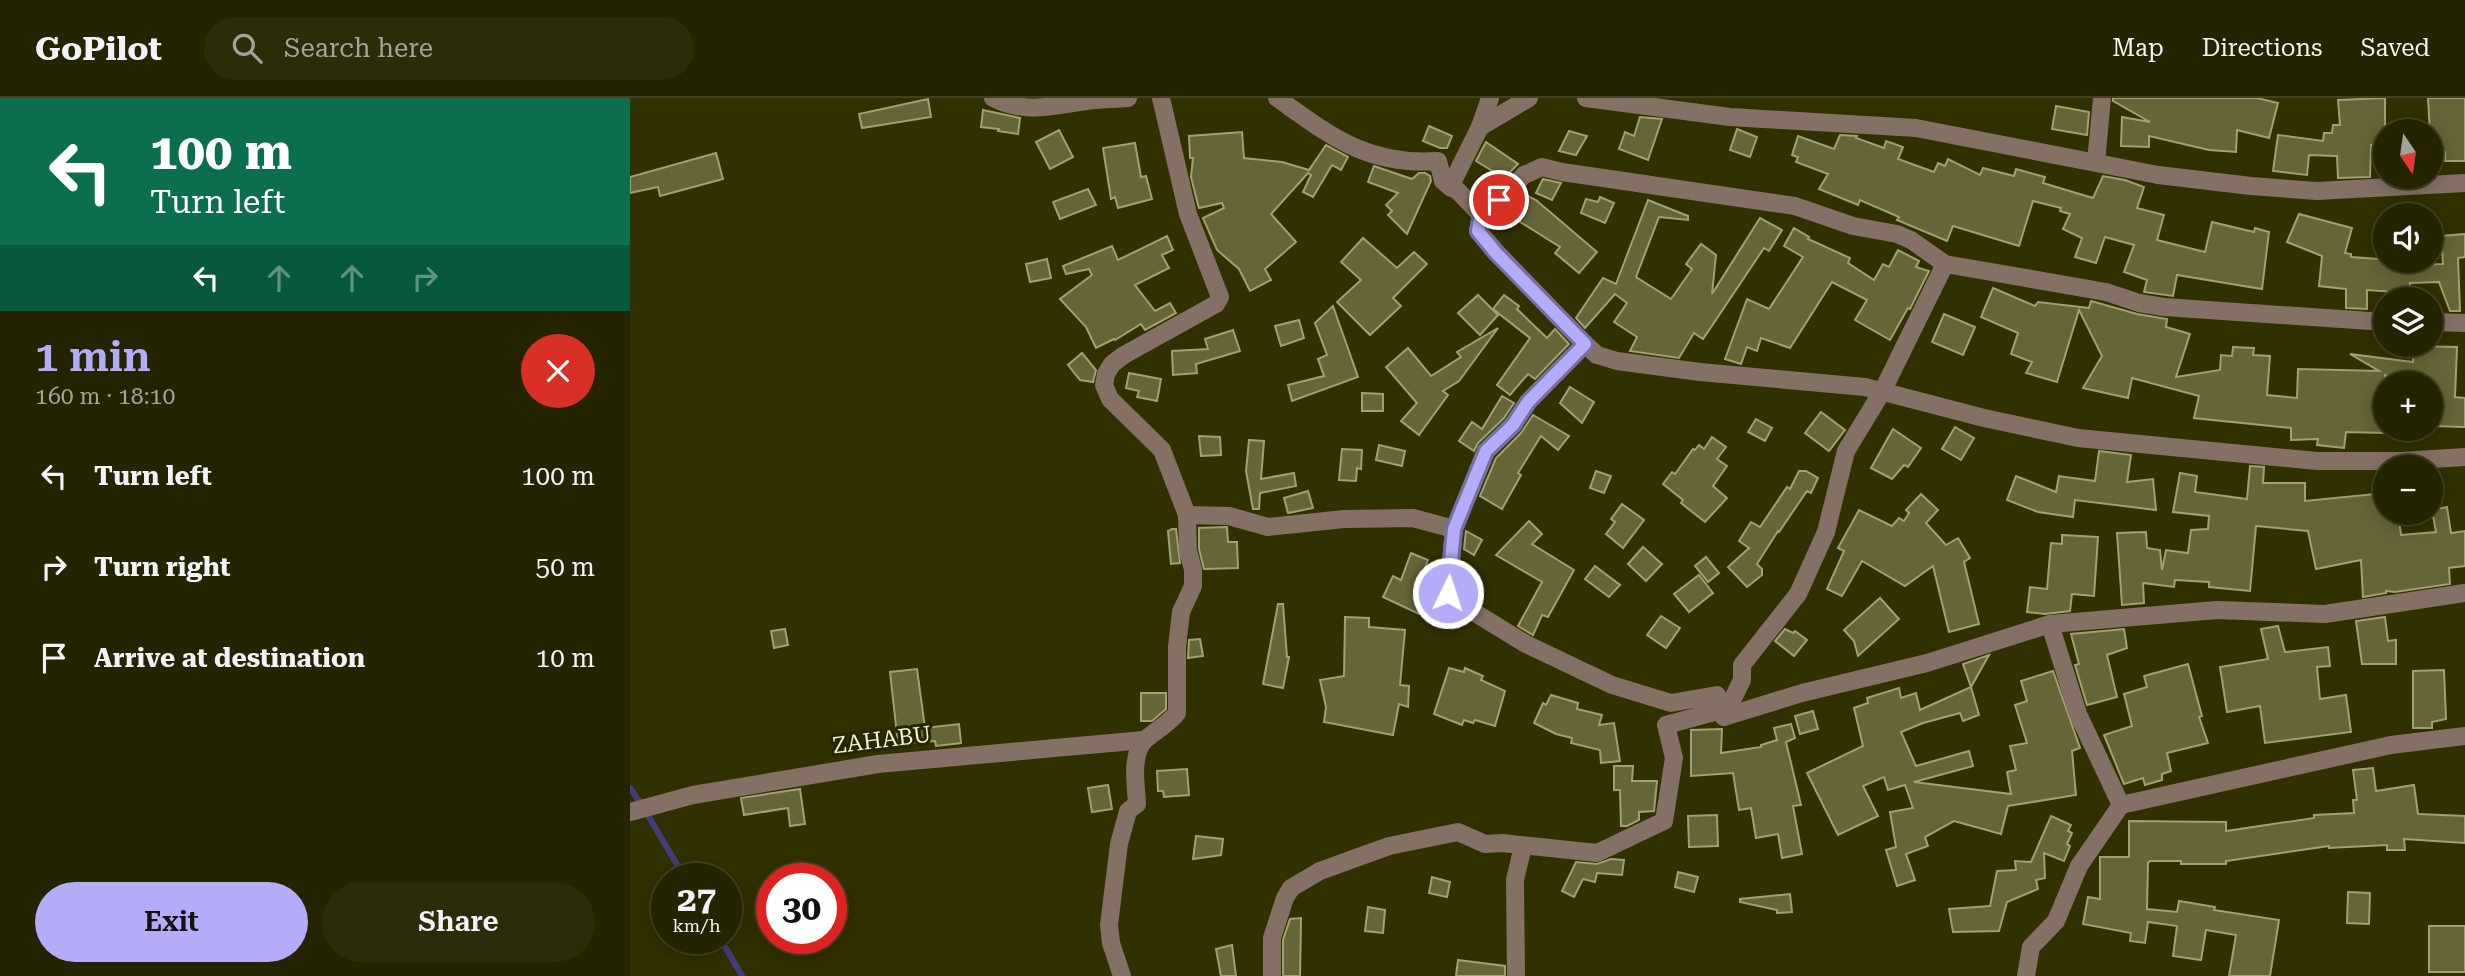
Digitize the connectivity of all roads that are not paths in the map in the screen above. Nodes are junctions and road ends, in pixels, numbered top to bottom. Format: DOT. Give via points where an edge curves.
graph roads {
  1 [pos="993,98"];
  2 [pos="1128,98"];
  3 [pos="1161,98"];
  4 [pos="1277,98"];
  5 [pos="1490,98"];
  6 [pos="1529,98"];
  7 [pos="1586,98"];
  8 [pos="2102,98"];
  9 [pos="1480,127"];
  10 [pos="2096,162"];
  11 [pos="2465,183"];
  12 [pos="1450,187"];
  13 [pos="1481,215"];
  14 [pos="1945,264"];
  15 [pos="2373,320"];
  16 [pos="2443,322"];
  17 [pos="2465,323"];
  18 [pos="1585,344"];
  19 [pos="1883,390"];
  20 [pos="2465,457"];
  21 [pos="1187,515"];
  22 [pos="1454,529"];
  23 [pos="2465,593"];
  24 [pos="2050,624"];
  25 [pos="2465,736"];
  26 [pos="1144,740"];
  27 [pos="2121,805"];
  28 [pos="630,811"];
  29 [pos="1523,846"];
  30 [pos="1122,976"];
  31 [pos="1272,976"];
  32 [pos="1516,976"];
  33 [pos="2026,976"];
  1 -- 2 [label="street" via="1037,109"];
  3 -- 21 [label="street" via="1188,214 1220,297 1216,304 1112,364 1104,385 1110,399 1162,450"];
  4 -- 12 [label="street" via="1358,150 1412,163 1438,161 1443,181"];
  5 -- 9 [label="street"];
  6 -- 9 [label="street"];
  7 -- 10 [label="street" via="1730,117 1916,128"];
  8 -- 10 [label="street"];
  9 -- 12 [label="street"];
  10 -- 11 [label="street" via="2158,175 2317,191"];
  12 -- 13 [label="street"];
  13 -- 14 [label="street" via="1524,175 1542,167 1795,206 1853,226 1897,234"];
  13 -- 18 [label="street" via="1478,231"];
  14 -- 15 [label="street" via="2106,292 2164,307"];
  14 -- 19 [label="street"];
  16 -- 17 [label="street"];
  18 -- 19 [label="street" via="1597,355 1640,366"];
  18 -- 22 [label="street" via="1486,451"];
  19 -- 20 [label="street" via="2078,438 2317,461"];
  19 -- 24 [label="street" via="1846,451 1826,532 1798,594 1742,665 1742,680 1724,717 1927,663"];
  21 -- 22 [label="street" via="1229,516 1268,527 1413,518"];
  21 -- 26 [label="street" via="1193,586 1181,612 1177,713"];
  22 -- 29 [label="street" via="1451,598 1526,644 1612,685 1671,703 1717,695 1718,711 1666,725 1674,758 1664,821 1597,853"];
  23 -- 24 [label="street" via="2325,614 2217,610"];
  24 -- 27 [label="street" via="2078,714"];
  25 -- 27 [label="street" via="2391,745"];
  26 -- 28 [label="street, ZAHABU" via="878,764 693,794"];
  26 -- 30 [label="street" via="1137,752 1137,804 1128,811 1119,844 1110,925"];
  27 -- 33 [label="street" via="2079,866 2056,921 2031,947"];
  29 -- 31 [label="street" via="1485,844 1458,832 1389,846 1320,871 1291,888 1285,898 1272,938"];
  29 -- 32 [label="street" via="1516,880"];
}
